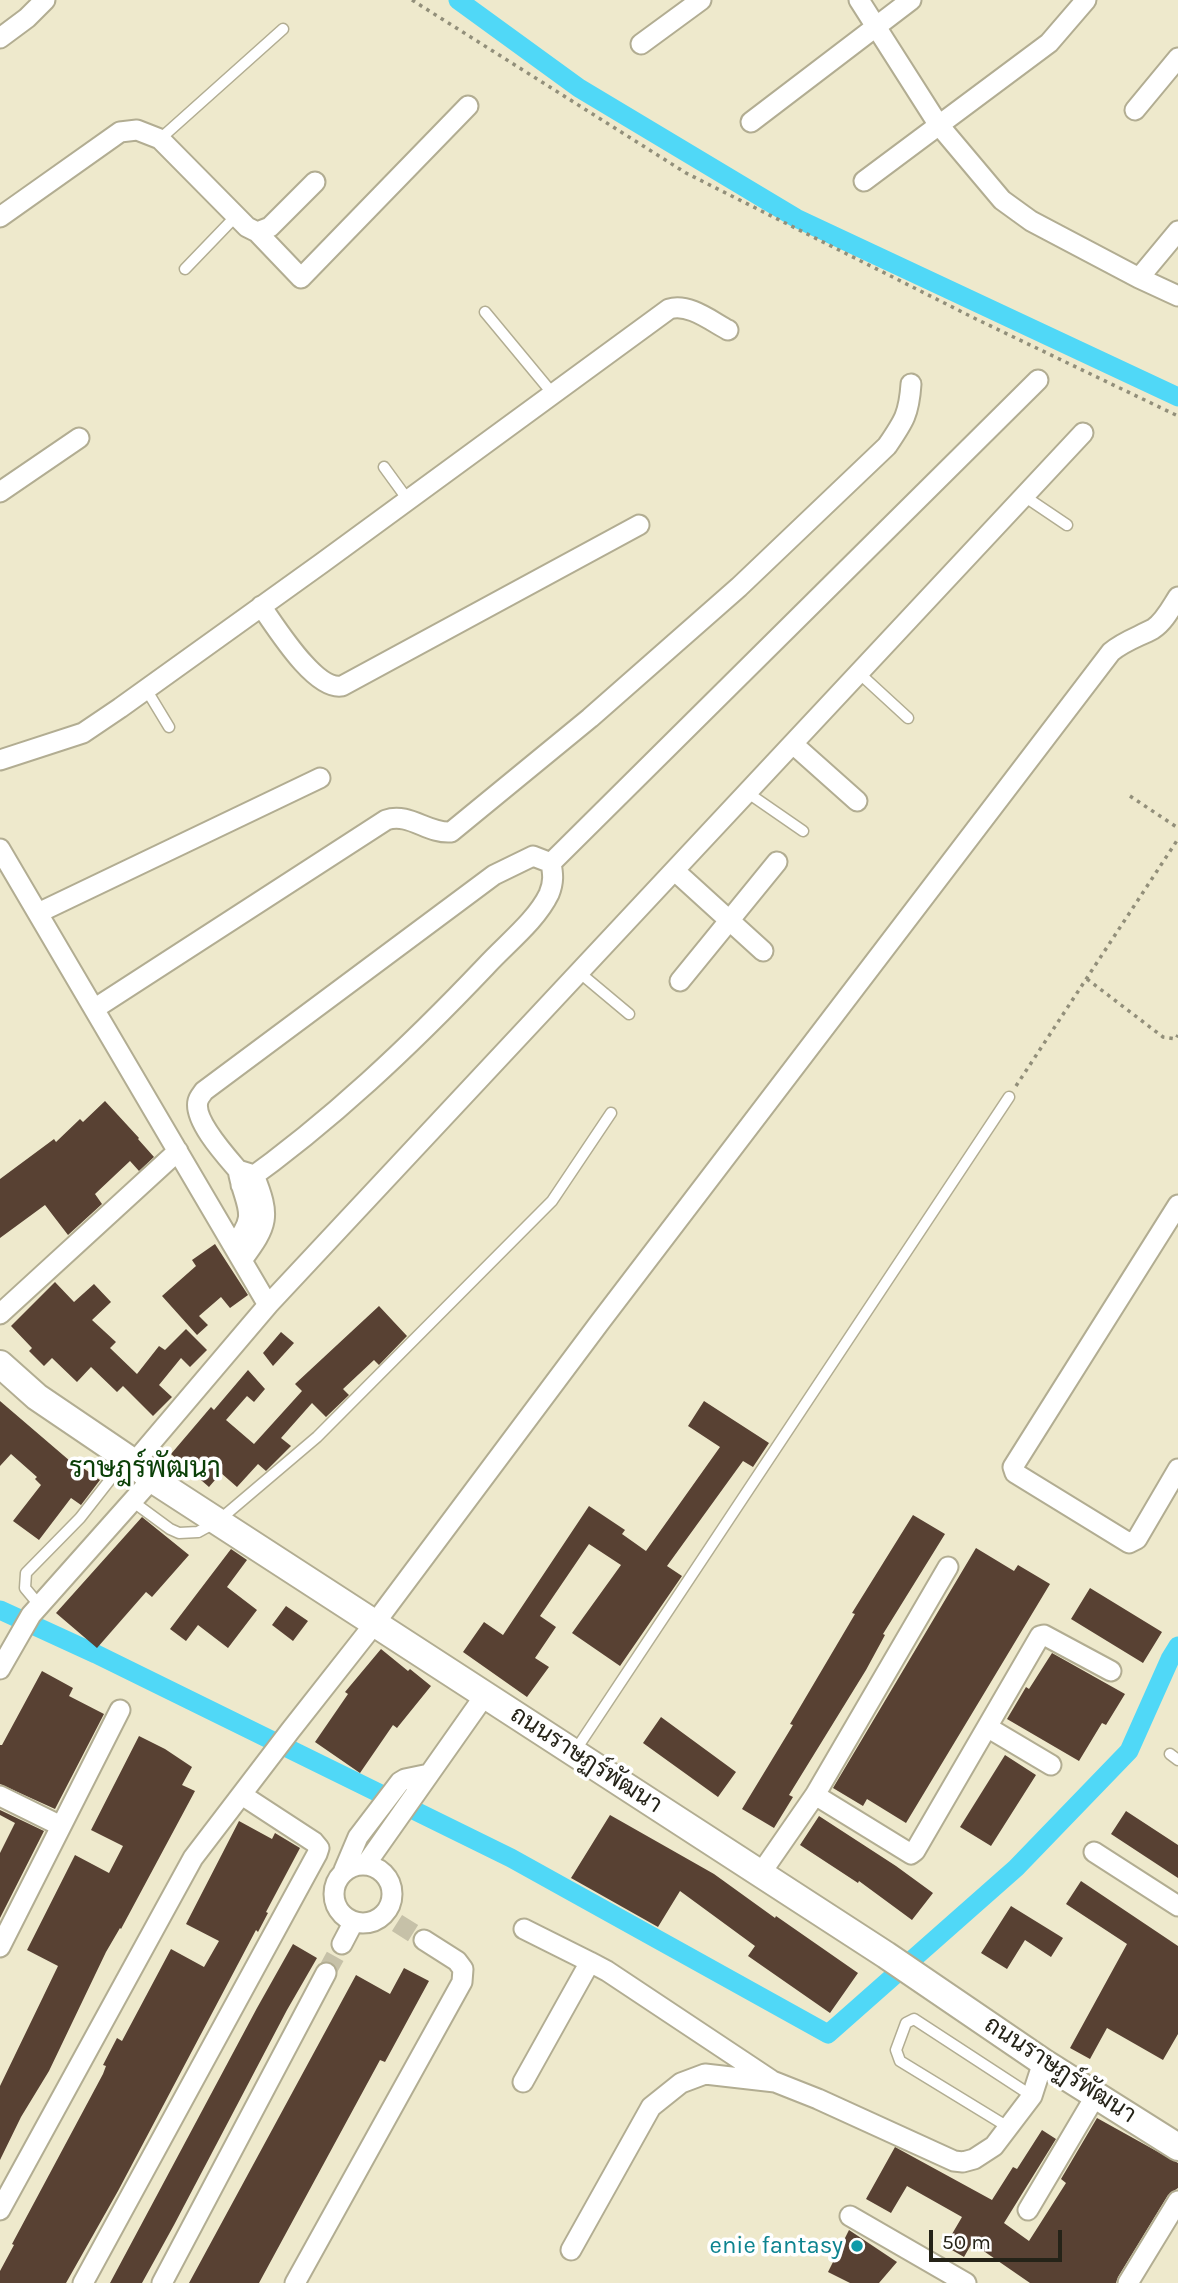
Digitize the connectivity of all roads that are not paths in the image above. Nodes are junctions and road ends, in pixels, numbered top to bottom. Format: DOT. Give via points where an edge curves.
graph roads {
  1 [pos="45,0"];
  2 [pos="701,0"];
  3 [pos="859,0"];
  4 [pos="911,0"];
  5 [pos="1086,0"];
  6 [pos="875,27"];
  7 [pos="283,29"];
  8 [pos="0,38"];
  9 [pos="641,44"];
  10 [pos="1178,58"];
  11 [pos="468,106"];
  12 [pos="1135,110"];
  13 [pos="751,122"];
  14 [pos="938,124"];
  15 [pos="160,139"];
  16 [pos="864,181"];
  17 [pos="316,182"];
  18 [pos="236,216"];
  19 [pos="0,217"];
  20 [pos="1178,231"];
  21 [pos="257,232"];
  22 [pos="185,269"];
  23 [pos="1139,278"];
  24 [pos="1178,296"];
  25 [pos="485,312"];
  26 [pos="728,330"];
  27 [pos="1038,380"];
  28 [pos="911,384"];
  29 [pos="553,394"];
  30 [pos="1083,433"];
  31 [pos="79,439"];
  32 [pos="384,467"];
  33 [pos="0,492"];
  34 [pos="1024,496"];
  35 [pos="408,500"];
  36 [pos="639,525"];
  37 [pos="1067,526"];
  38 [pos="1178,597"];
  39 [pos="261,606"];
  40 [pos="859,673"];
  41 [pos="146,689"];
  42 [pos="908,718"];
  43 [pos="169,727"];
  44 [pos="793,744"];
  45 [pos="0,760"];
  46 [pos="320,778"];
  47 [pos="748,793"];
  48 [pos="857,801"];
  49 [pos="803,831"];
  50 [pos="0,849"];
  51 [pos="777,862"];
  52 [pos="551,863"];
  53 [pos="675,871"];
  54 [pos="38,913"];
  55 [pos="728,920"];
  56 [pos="763,951"];
  57 [pos="580,972"];
  58 [pos="680,981"];
  59 [pos="94,1009"];
  60 [pos="629,1014"];
  61 [pos="1009,1097"];
  62 [pos="611,1113"];
  63 [pos="178,1152"];
  64 [pos="244,1177"];
  65 [pos="1178,1205"];
  66 [pos="237,1253"];
  67 [pos="268,1305"];
  68 [pos="0,1314"];
  69 [pos="0,1364"];
  70 [pos="137,1467"];
  71 [pos="1178,1469"];
  72 [pos="132,1501"];
  73 [pos="218,1521"];
  74 [pos="948,1567"];
  75 [pos="35,1610"];
  76 [pos="375,1623"];
  77 [pos="0,1669"];
  78 [pos="1111,1671"];
  79 [pos="485,1695"];
  80 [pos="120,1710"];
  81 [pos="987,1727"];
  82 [pos="575,1751"];
  83 [pos="1051,1765"];
  84 [pos="425,1780"];
  85 [pos="242,1795"];
  86 [pos="815,1795"];
  87 [pos="0,1797"];
  88 [pos="61,1826"];
  89 [pos="1094,1852"];
  90 [pos="366,1864"];
  91 [pos="344,1870"];
  92 [pos="761,1873"];
  93 [pos="1178,1906"];
  94 [pos="353,1923"];
  95 [pos="524,1928"];
  96 [pos="424,1940"];
  97 [pos="342,1944"];
  98 [pos="0,1947"];
  99 [pos="590,1962"];
  100 [pos="326,1973"];
  101 [pos="1043,2062"];
  102 [pos="523,2082"];
  103 [pos="775,2082"];
  104 [pos="1096,2095"];
  105 [pos="1032,2096"];
  106 [pos="1008,2127"];
  107 [pos="1178,2147"];
  108 [pos="1178,2201"];
  109 [pos="0,2210"];
  110 [pos="1028,2210"];
  111 [pos="850,2216"];
  112 [pos="571,2250"];
  113 [pos="83,2283"];
  114 [pos="162,2283"];
  115 [pos="295,2283"];
  116 [pos="966,2283"];
  117 [pos="1128,2283"];
  1 -- 8 [label="street"];
  2 -- 9 [label="street"];
  3 -- 6 [label="street"];
  4 -- 6 [label="street"];
  5 -- 14 [label="street" via="1049,43"];
  6 -- 13 [label="street"];
  6 -- 14 [label="street"];
  7 -- 15 [label="lane"];
  10 -- 12 [label="street"];
  11 -- 21 [label="street" via="301,278"];
  14 -- 16 [label="street"];
  14 -- 23 [label="street" via="1002,200 1031,221"];
  15 -- 18 [label="street"];
  15 -- 19 [label="street" via="136,130 120,132"];
  17 -- 21 [label="street" via="270,227"];
  18 -- 21 [label="street"];
  18 -- 22 [label="lane"];
  20 -- 23 [label="street"];
  23 -- 24 [label="street"];
  25 -- 29 [label="lane"];
  26 -- 29 [label="street" via="687,308 669,309"];
  27 -- 52 [label="street"];
  28 -- 59 [label="street" via="910,408 887,446 729,596 451,832 404,818 386,820"];
  29 -- 35 [label="street"];
  30 -- 34 [label="street"];
  31 -- 33 [label="street"];
  32 -- 35 [label="lane"];
  34 -- 37 [label="lane"];
  34 -- 40 [label="street"];
  35 -- 39 [label="street"];
  36 -- 39 [label="street" via="342,686 329,686 311,673"];
  38 -- 76 [label="street" via="1154,628 1111,652"];
  39 -- 41 [label="street"];
  40 -- 42 [label="lane"];
  40 -- 44 [label="street"];
  41 -- 43 [label="lane"];
  41 -- 45 [label="street" via="83,733"];
  44 -- 47 [label="street"];
  44 -- 48 [label="street"];
  46 -- 54 [label="street"];
  47 -- 49 [label="lane"];
  47 -- 53 [label="street"];
  50 -- 54 [label="street"];
  51 -- 55 [label="street"];
  52 -- 64 [label="street" via="554,877 548,895 396,1059 317,1128"];
  52 -- 64 [label="street" via="533,856 495,875 204,1091 197,1103 200,1118"];
  53 -- 55 [label="street"];
  53 -- 57 [label="street"];
  54 -- 59 [label="street"];
  55 -- 56 [label="street"];
  55 -- 58 [label="street"];
  57 -- 60 [label="lane"];
  57 -- 67 [label="street"];
  59 -- 63 [label="street"];
  61 -- 82 [label="lane"];
  62 -- 73 [label="lane" via="552,1201 317,1437"];
  63 -- 66 [label="street"];
  63 -- 68 [label="street"];
  64 -- 66 [label="street" via="266,1208 258,1239"];
  65 -- 71 [label="street" via="1013,1466 1015,1473 1129,1543 1138,1539"];
  66 -- 67 [label="street"];
  67 -- 70 [label="street"];
  69 -- 70 [label="street, ถนนราษฏร์พัฒนา" via="37,1397"];
  70 -- 72 [label="street"];
  70 -- 73 [label="street, ถนนราษฏร์พัฒนา"];
  70 -- 75 [label="lane" via="26,1573 25,1588"];
  72 -- 73 [label="lane" via="179,1533 198,1532"];
  72 -- 75 [label="street"];
  73 -- 76 [label="street, ถนนราษฏร์พัฒนา"];
  74 -- 86 [label="street"];
  75 -- 77 [label="street"];
  76 -- 79 [label="street, ถนนราษฏร์พัฒนา"];
  76 -- 85 [label="street"];
  78 -- 81 [label="street" via="1042,1634"];
  79 -- 82 [label="street, ถนนราษฏร์พัฒนา"];
  79 -- 84 [label="street"];
  80 -- 88 [label="street"];
  81 -- 83 [label="street"];
  81 -- 86 [label="street" via="911,1854"];
  82 -- 92 [label="street, ถนนราษฏร์พัฒนา"];
  84 -- 90 [label="street"];
  84 -- 91 [label="street" via="400,1782 358,1837"];
  85 -- 109 [label="street" via="193,1858"];
  85 -- 113 [label="street" via="319,1848"];
  86 -- 92 [label="street"];
  87 -- 88 [label="street"];
  88 -- 98 [label="street"];
  89 -- 93 [label="street"];
  90 -- 91 [label="street"];
  90 -- 94 [label="street" via="386,1874 393,1895 391,1919"];
  91 -- 94 [label="street" via="332,1888 336,1910"];
  92 -- 101 [label="street, ถนนราษฏร์พัฒนา"];
  94 -- 97 [label="street"];
  95 -- 99 [label="street"];
  96 -- 115 [label="street" via="457,1961 463,1969 462,1982"];
  99 -- 102 [label="street"];
  99 -- 103 [label="street"];
  100 -- 114 [label="street"];
  101 -- 104 [label="street, ถนนราษฏร์พัฒนา"];
  101 -- 105 [label="street"];
  103 -- 106 [label="street" via="954,2161 974,2159 994,2146"];
  103 -- 112 [label="street" via="705,2074 681,2083 651,2107"];
  104 -- 107 [label="street, ถนนราษฏร์พัฒนา"];
  104 -- 110 [label="street"];
  105 -- 106 [label="street"];
  105 -- 106 [label="lane" via="914,2020 906,2023 896,2050 900,2061"];
  108 -- 117 [label="street"];
  111 -- 116 [label="street"];
}
